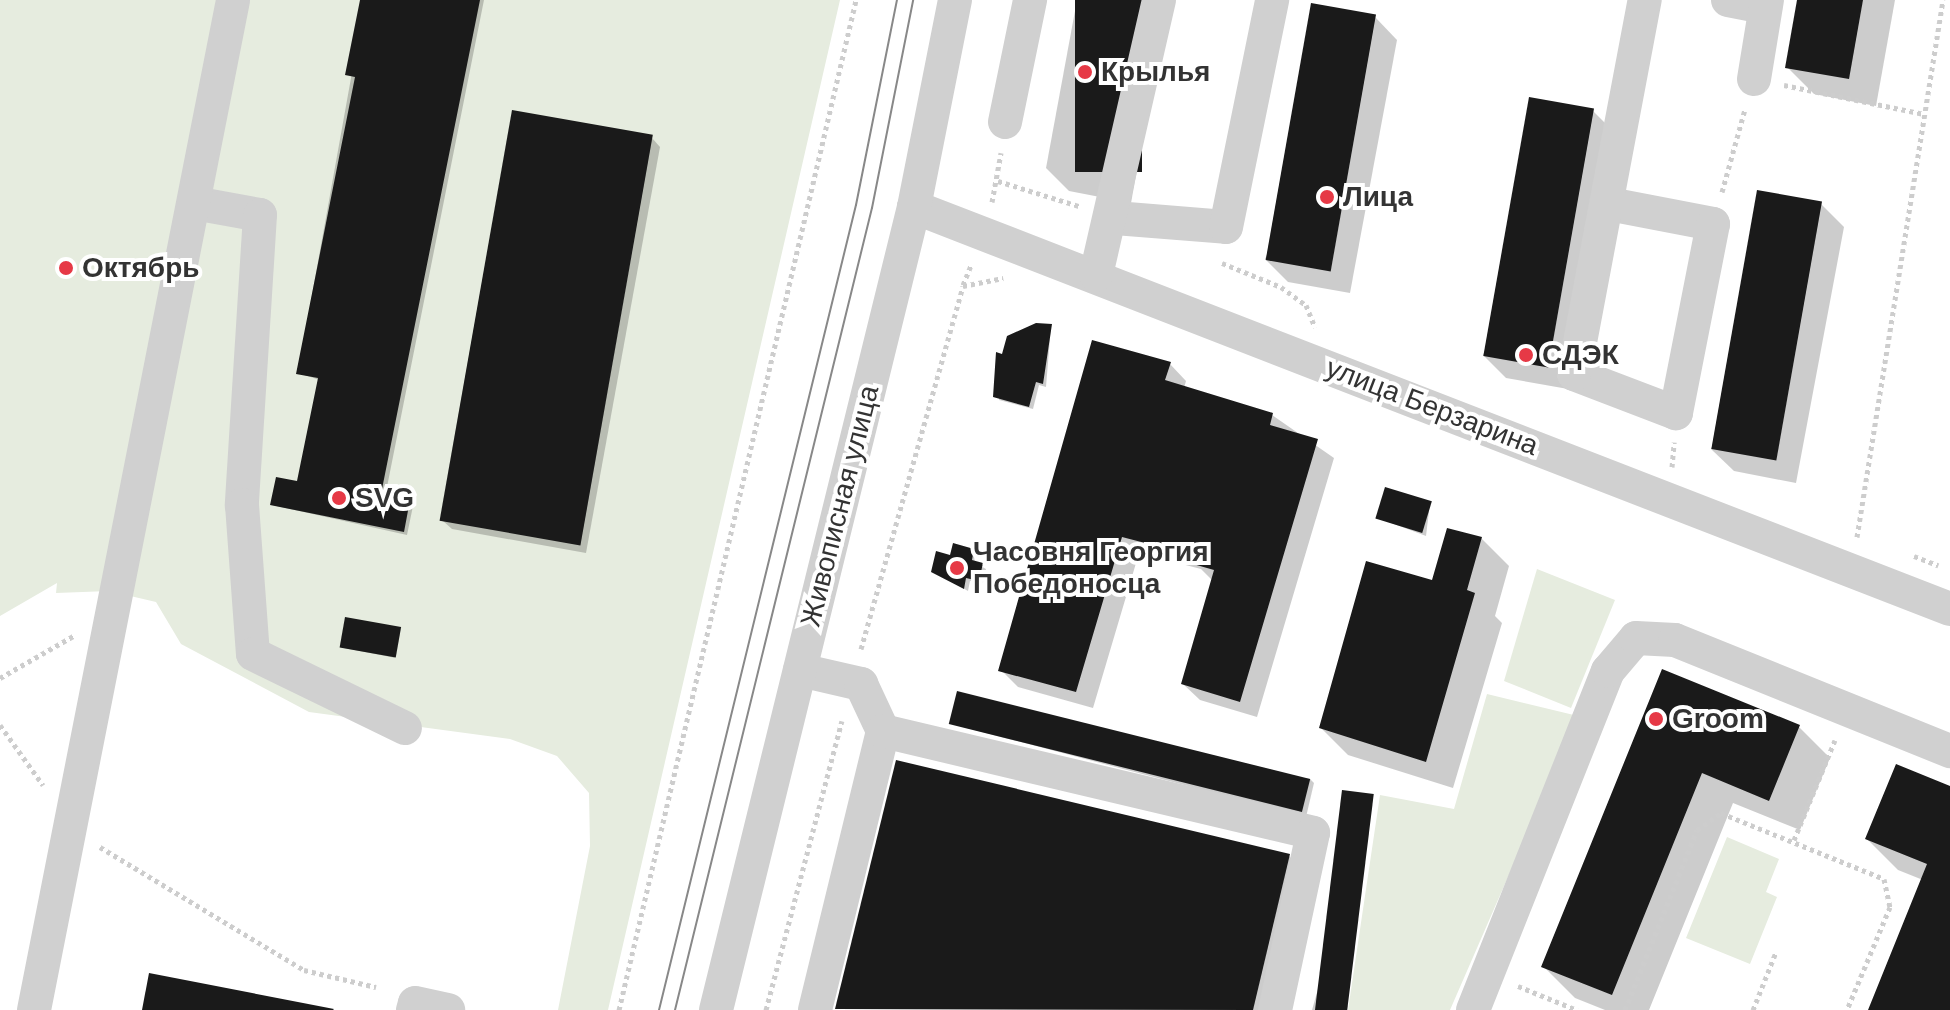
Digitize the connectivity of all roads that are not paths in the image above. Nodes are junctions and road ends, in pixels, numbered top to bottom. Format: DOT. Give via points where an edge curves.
graph roads {
  1 [pos="233,0"];
  2 [pos="955,0"];
  3 [pos="1030,0"];
  4 [pos="1159,0"];
  5 [pos="1272,0"];
  6 [pos="1645,0"];
  7 [pos="1728,0"];
  8 [pos="1766,3"];
  9 [pos="1754,79"];
  10 [pos="1005,122"];
  11 [pos="194,203"];
  12 [pos="1609,204"];
  13 [pos="914,207"];
  14 [pos="1115,218"];
  15 [pos="1096,275"];
  16 [pos="1950,609"];
  17 [pos="800,670"];
  18 [pos="405,728"];
  19 [pos="883,731"];
  20 [pos="1950,751"];
  21 [pos="34,1010"];
  22 [pos="413,1010"];
  23 [pos="448,1010"];
  24 [pos="716,1010"];
  25 [pos="815,1010"];
  26 [pos="1275,1010"];
  27 [pos="1473,1010"];
  1 -- 11 [label="street"];
  2 -- 13 [label="street, Живописная улица"];
  3 -- 10 [label="street"];
  4 -- 14 [label="street"];
  5 -- 14 [label="street" via="1226,227"];
  6 -- 12 [label="street"];
  7 -- 8 [label="street"];
  8 -- 9 [label="street"];
  11 -- 18 [label="street" via="260,215 242,505 253,654"];
  11 -- 21 [label="street"];
  12 -- 12 [label="street" via="1574,374 1676,413 1713,224"];
  13 -- 15 [label="street, улица Берзарина" via="985,229"];
  13 -- 17 [label="street, Живописная улица"];
  14 -- 15 [label="street"];
  15 -- 16 [label="street, улица Берзарина"];
  17 -- 19 [label="street" via="861,684"];
  17 -- 24 [label="street, Живописная улица"];
  19 -- 25 [label="street"];
  19 -- 26 [label="street" via="1313,833"];
  20 -- 27 [label="street" via="1675,640 1636,638 1608,671"];
  22 -- 23 [label="street" via="415,1003"];
}
